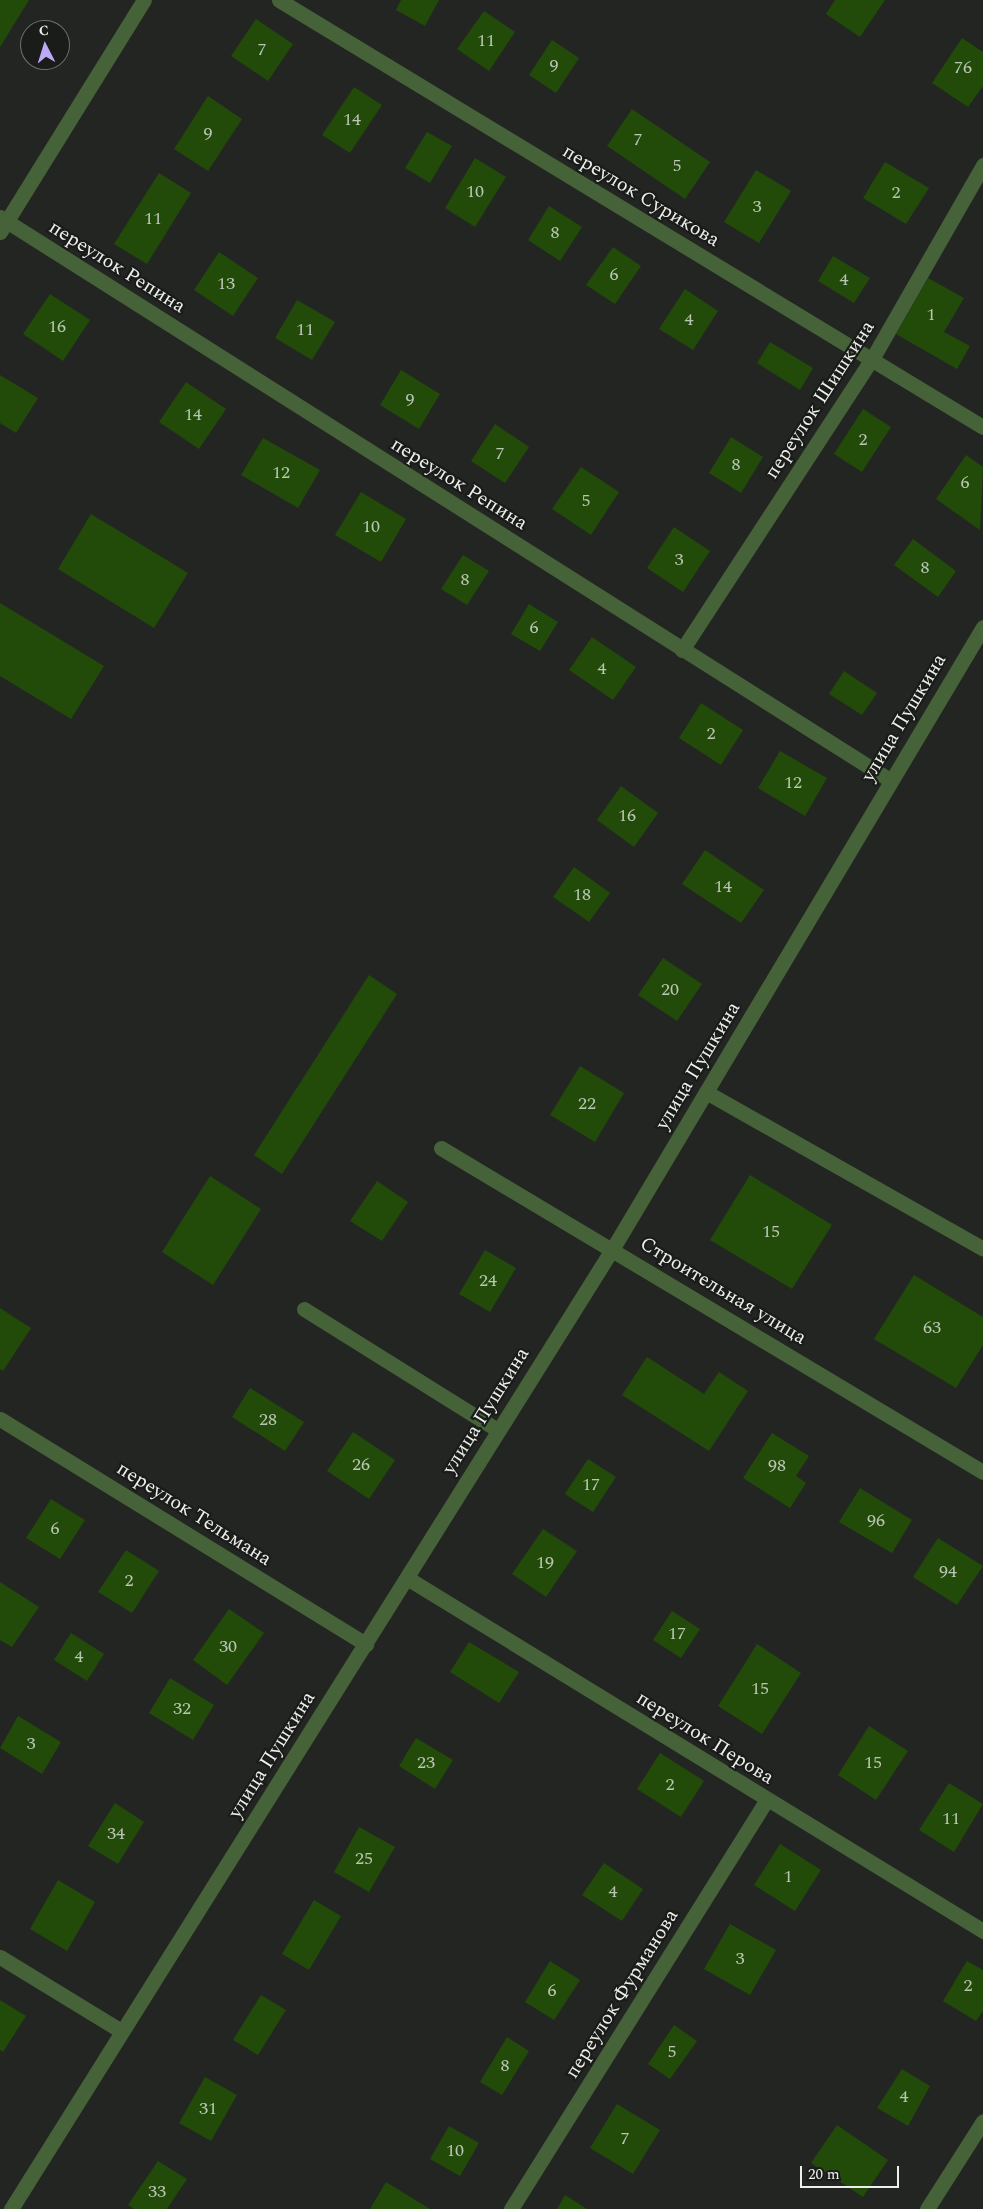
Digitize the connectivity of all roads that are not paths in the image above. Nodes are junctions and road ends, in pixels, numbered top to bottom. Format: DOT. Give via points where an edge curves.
graph roads {
  1 [pos="144,0"];
  2 [pos="279,0"];
  3 [pos="983,165"];
  4 [pos="2,223"];
  5 [pos="872,360"];
  6 [pos="983,426"];
  7 [pos="983,627"];
  8 [pos="682,650"];
  9 [pos="890,780"];
  10 [pos="706,1092"];
  11 [pos="441,1148"];
  12 [pos="613,1248"];
  13 [pos="983,1249"];
  14 [pos="304,1309"];
  15 [pos="0,1418"];
  16 [pos="496,1429"];
  17 [pos="983,1472"];
  18 [pos="407,1578"];
  19 [pos="366,1644"];
  20 [pos="767,1800"];
  21 [pos="983,1931"];
  22 [pos="0,1958"];
  23 [pos="121,2031"];
  24 [pos="983,2121"];
  25 [pos="11,2209"];
  26 [pos="511,2209"];
  27 [pos="927,2209"];
  1 -- 4 [label="street"];
  2 -- 5 [label="street, переулок Сурикова"];
  3 -- 5 [label="street, переулок Шишкина"];
  4 -- 8 [label="street, переулок Репина"];
  5 -- 6 [label="street, переулок Сурикова"];
  5 -- 8 [label="street, переулок Шишкина"];
  7 -- 9 [label="street, улица Пушкина"];
  8 -- 9 [label="street, переулок Репина"];
  9 -- 10 [label="street, улица Пушкина"];
  10 -- 12 [label="street, улица Пушкина"];
  10 -- 13 [label="street"];
  11 -- 12 [label="street, Строительная улица"];
  12 -- 16 [label="street, улица Пушкина"];
  12 -- 17 [label="street, Строительная улица"];
  14 -- 16 [label="street"];
  15 -- 19 [label="street, переулок Тельмана"];
  16 -- 18 [label="street, улица Пушкина"];
  18 -- 19 [label="street, улица Пушкина"];
  18 -- 20 [label="street, переулок Перова"];
  19 -- 23 [label="street, улица Пушкина"];
  20 -- 21 [label="street, переулок Перова"];
  20 -- 26 [label="street, переулок Фурманова"];
  22 -- 23 [label="street"];
  23 -- 25 [label="street, улица Пушкина"];
  24 -- 27 [label="street"];
}
